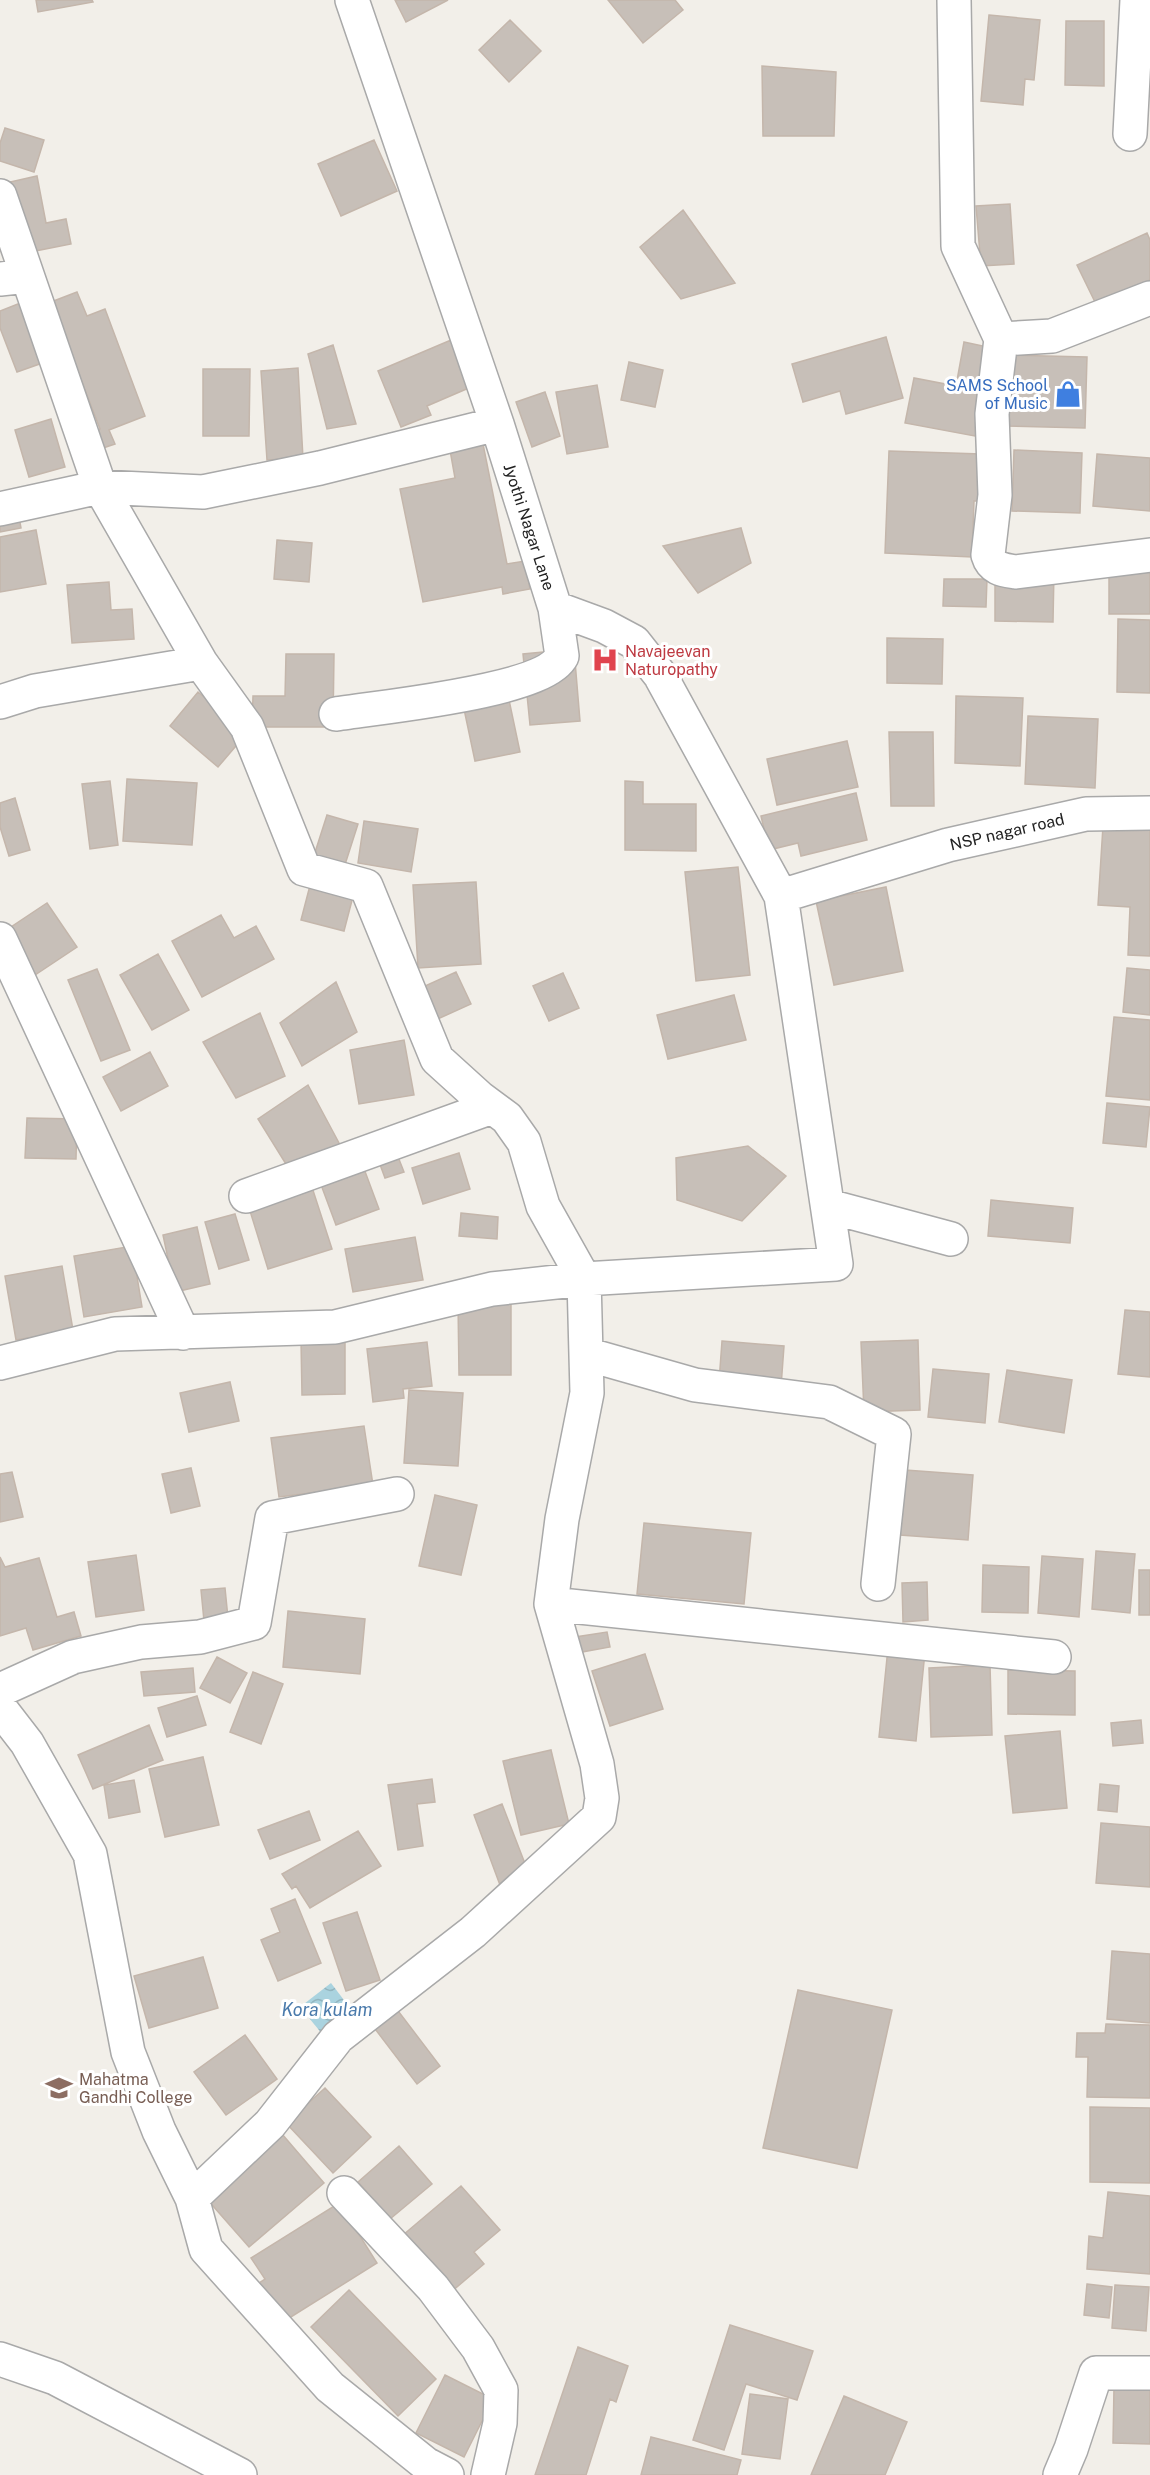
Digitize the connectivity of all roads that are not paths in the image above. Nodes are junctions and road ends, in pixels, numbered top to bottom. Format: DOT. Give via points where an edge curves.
graph roads {
  1 [pos="352,0"];
  2 [pos="954,0"];
  3 [pos="1137,0"];
  4 [pos="1130,134"];
  5 [pos="0,196"];
  6 [pos="14,277"];
  7 [pos="1150,298"];
  8 [pos="1001,339"];
  9 [pos="497,424"];
  10 [pos="100,487"];
  11 [pos="0,509"];
  12 [pos="1150,555"];
  13 [pos="555,608"];
  14 [pos="201,663"];
  15 [pos="0,702"];
  16 [pos="336,714"];
  17 [pos="1150,813"];
  18 [pos="781,896"];
  19 [pos="0,939"];
  20 [pos="492,1107"];
  21 [pos="246,1196"];
  22 [pos="828,1206"];
  23 [pos="951,1239"];
  24 [pos="584,1279"];
  25 [pos="183,1333"];
  26 [pos="586,1354"];
  27 [pos="0,1363"];
  28 [pos="397,1494"];
  29 [pos="878,1584"];
  30 [pos="551,1604"];
  31 [pos="1054,1657"];
  32 [pos="0,1690"];
  33 [pos="0,1708"];
  34 [pos="345,2193"];
  35 [pos="192,2198"];
  36 [pos="0,2359"];
  37 [pos="1150,2373"];
  38 [pos="240,2475"];
  39 [pos="447,2475"];
  40 [pos="488,2475"];
  41 [pos="1060,2475"];
  1 -- 9 [label="street, Jyothi Nagar Lane"];
  2 -- 8 [label="street" via="958,246"];
  3 -- 4 [label="street"];
  5 -- 6 [label="street"];
  6 -- 10 [label="street"];
  7 -- 8 [label="street" via="1052,336"];
  8 -- 12 [label="street" via="992,414 995,495 990,562 997,568 1016,572"];
  9 -- 10 [label="street" via="203,492"];
  9 -- 13 [label="street, Jyothi Nagar Lane"];
  10 -- 11 [label="street"];
  10 -- 14 [label="street"];
  13 -- 16 [label="street" via="562,656 551,669 475,694"];
  13 -- 18 [label="street, Jyothi Nagar Lane" via="634,642 653,667"];
  14 -- 15 [label="street" via="34,691"];
  14 -- 20 [label="street" via="248,728 304,869 366,886 437,1059"];
  17 -- 18 [label="street, NSP nagar road" via="1086,814 948,845"];
  18 -- 22 [label="street"];
  19 -- 25 [label="street"];
  20 -- 21 [label="street"];
  20 -- 24 [label="street" via="507,1118 524,1142 543,1206"];
  22 -- 23 [label="street"];
  22 -- 24 [label="street" via="836,1264"];
  24 -- 25 [label="street" via="492,1289 335,1327"];
  24 -- 26 [label="street"];
  25 -- 27 [label="street" via="115,1334"];
  26 -- 29 [label="street" via="695,1385 829,1402 894,1434"];
  26 -- 30 [label="street" via="587,1393 562,1519"];
  28 -- 32 [label="street" via="272,1518 254,1623 200,1637 141,1642 73,1658"];
  30 -- 31 [label="street"];
  30 -- 35 [label="street" via="597,1764 602,1798 599,1817 473,1932 338,2037 270,2124"];
  33 -- 35 [label="street" via="27,1743 90,1854 128,2052 159,2131"];
  34 -- 40 [label="street" via="433,2288 478,2348 501,2390 500,2423"];
  35 -- 39 [label="street" via="206,2249 267,2319 330,2387 426,2464"];
  36 -- 38 [label="street" via="55,2378"];
  37 -- 41 [label="street" via="1096,2373"];
}
